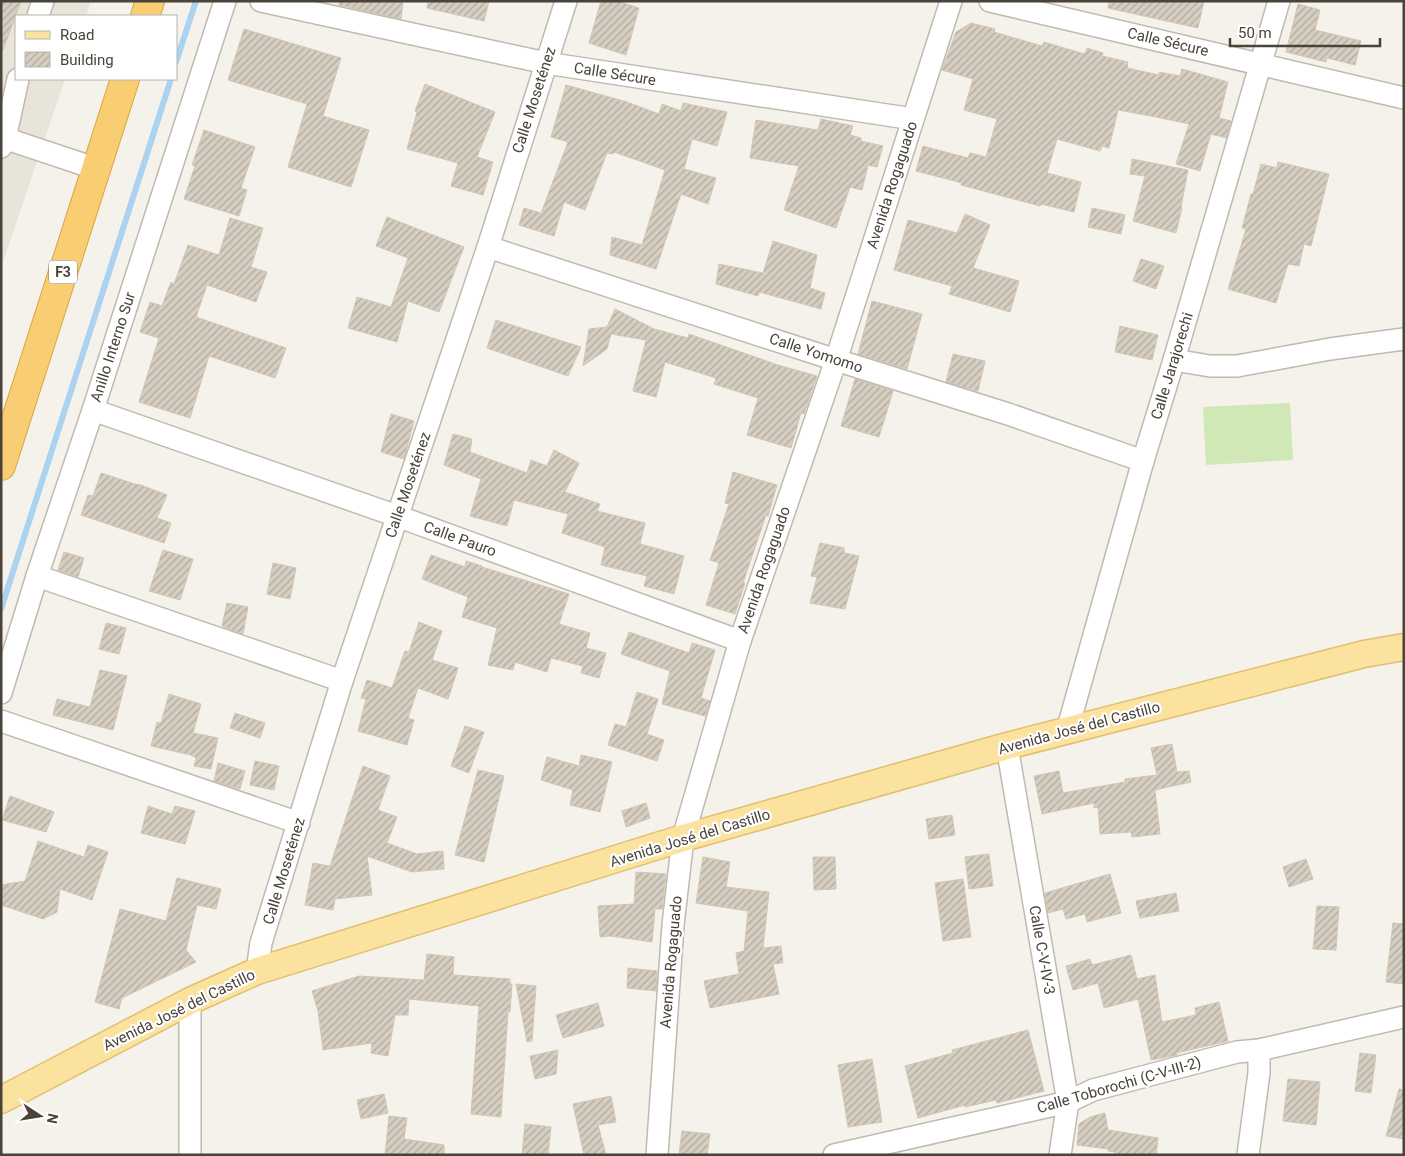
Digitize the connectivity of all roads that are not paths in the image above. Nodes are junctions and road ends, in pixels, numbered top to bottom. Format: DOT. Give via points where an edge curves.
graph roads {
  1 [pos="43,1"];
  2 [pos="150,1"];
  3 [pos="225,1"];
  4 [pos="261,1"];
  5 [pos="566,1"];
  6 [pos="951,1"];
  7 [pos="990,1"];
  8 [pos="1278,1"];
  9 [pos="38,15"];
  10 [pos="146,15"];
  11 [pos="546,63"];
  12 [pos="1260,63"];
  13 [pos="18,80"];
  14 [pos="125,80"];
  15 [pos="1404,98"];
  16 [pos="913,119"];
  17 [pos="2,141"];
  18 [pos="96,169"];
  19 [pos="488,247"];
  20 [pos="1404,339"];
  21 [pos="836,360"];
  22 [pos="1174,360"];
  23 [pos="93,410"];
  24 [pos="1143,461"];
  25 [pos="1,466"];
  26 [pos="398,516"];
  27 [pos="37,576"];
  28 [pos="740,641"];
  29 [pos="1404,647"];
  30 [pos="342,681"];
  31 [pos="1,693"];
  32 [pos="1,722"];
  33 [pos="1067,731"];
  34 [pos="1007,746"];
  35 [pos="299,824"];
  36 [pos="683,838"];
  37 [pos="257,971"];
  38 [pos="190,1001"];
  39 [pos="1404,1017"];
  40 [pos="1259,1050"];
  41 [pos="1,1100"];
  42 [pos="1068,1102"];
  43 [pos="869,1151"];
  44 [pos="190,1155"];
  45 [pos="657,1155"];
  46 [pos="834,1155"];
  47 [pos="1060,1155"];
  48 [pos="1248,1155"];
  1 -- 9 [label="street"];
  2 -- 10 [label="highway"];
  3 -- 23 [label="street, Anillo Interno Sur"];
  4 -- 11 [label="street, Calle Sécure"];
  5 -- 11 [label="street, Calle Moseténez"];
  6 -- 16 [label="street, Avenida Rogaguado"];
  7 -- 12 [label="street, Calle Sécure"];
  8 -- 12 [label="street, Calle Jarajorechi"];
  11 -- 16 [label="street, Calle Sécure"];
  11 -- 19 [label="street, Calle Moseténez"];
  12 -- 15 [label="street, Calle Sécure"];
  12 -- 22 [label="street, Calle Jarajorechi"];
  13 -- 17 [label="street"];
  14 -- 18 [label="highway, F3"];
  16 -- 21 [label="street, Avenida Rogaguado"];
  17 -- 18 [label="street"];
  18 -- 25 [label="highway, F3"];
  19 -- 21 [label="street, Calle Yomomo"];
  19 -- 26 [label="street, Calle Moseténez"];
  20 -- 22 [label="street" via="1330,348 1237,366 1210,366"];
  21 -- 24 [label="street, Calle Yomomo"];
  21 -- 28 [label="street, Avenida Rogaguado"];
  22 -- 24 [label="street, Calle Jarajorechi"];
  23 -- 26 [label="street, Calle Pauro"];
  23 -- 27 [label="street, Anillo Interno Sur"];
  24 -- 33 [label="street, Calle Jarajorechi"];
  26 -- 28 [label="street, Calle Pauro"];
  26 -- 30 [label="street, Calle Moseténez"];
  27 -- 30 [label="street"];
  27 -- 31 [label="street, Anillo Interno Sur"];
  28 -- 36 [label="street, Avenida Rogaguado"];
  29 -- 33 [label="main road, Avenida José del Castillo" via="1364,654"];
  30 -- 35 [label="street, Calle Moseténez"];
  32 -- 35 [label="street"];
  33 -- 34 [label="main road, Avenida José del Castillo"];
  34 -- 36 [label="main road, Avenida José del Castillo"];
  34 -- 42 [label="street, Calle C-V-IV-3"];
  35 -- 37 [label="street, Calle Moseténez" via="261,943"];
  36 -- 37 [label="main road, Avenida José del Castillo"];
  36 -- 45 [label="street, Avenida Rogaguado" via="673,925"];
  37 -- 38 [label="main road, Avenida José del Castillo"];
  38 -- 41 [label="main road, Avenida José del Castillo"];
  38 -- 44 [label="street"];
  39 -- 40 [label="street, Calle Toborochi (C-V-III-2)"];
  40 -- 42 [label="street, Calle Toborochi (C-V-III-2)" via="1237,1052 1093,1090"];
  40 -- 48 [label="street"];
  42 -- 43 [label="street, Calle Toborochi (C-V-III-2)"];
  42 -- 47 [label="street, Calle C-V-IV-3"];
  43 -- 46 [label="street, Calle Toborochi (C-V-III-2)"];
}
